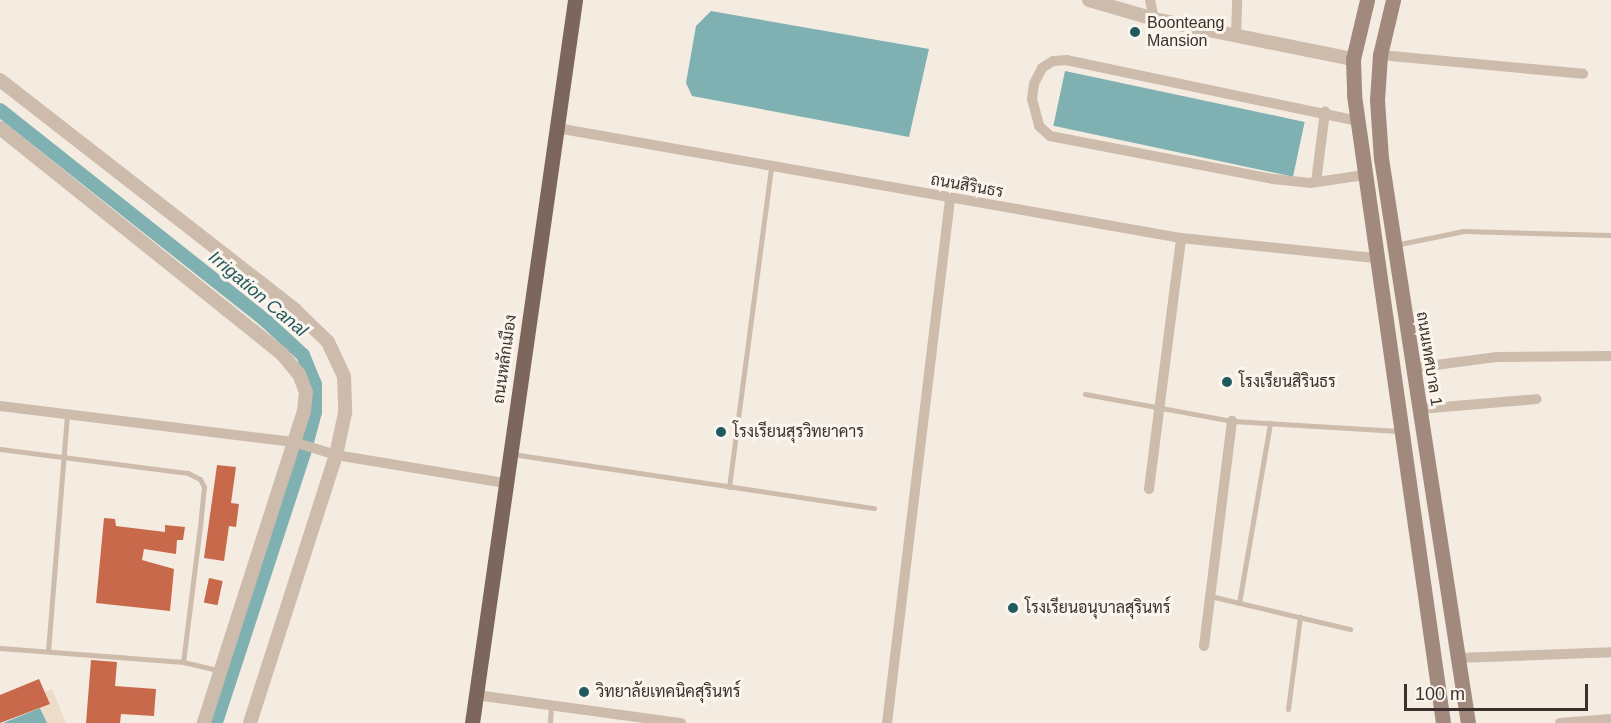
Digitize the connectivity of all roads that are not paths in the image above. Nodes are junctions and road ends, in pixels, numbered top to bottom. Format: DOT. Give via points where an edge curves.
graph roads {
  1 [pos="575,0"];
  2 [pos="1089,0"];
  3 [pos="1150,0"];
  4 [pos="1237,0"];
  5 [pos="1367,0"];
  6 [pos="1393,0"];
  7 [pos="1154,19"];
  8 [pos="1236,35"];
  9 [pos="1380,55"];
  10 [pos="1353,59"];
  11 [pos="1583,74"];
  12 [pos="0,80"];
  13 [pos="1325,112"];
  14 [pos="1358,121"];
  15 [pos="0,128"];
  16 [pos="557,128"];
  17 [pos="771,166"];
  18 [pos="1364,175"];
  19 [pos="1316,182"];
  20 [pos="950,198"];
  21 [pos="1611,235"];
  22 [pos="1181,238"];
  23 [pos="1393,245"];
  24 [pos="1375,258"];
  25 [pos="1611,356"];
  26 [pos="1413,368"];
  27 [pos="1085,394"];
  28 [pos="1537,399"];
  29 [pos="0,406"];
  30 [pos="1161,408"];
  31 [pos="1419,409"];
  32 [pos="67,413"];
  33 [pos="1232,421"];
  34 [pos="1270,423"];
  35 [pos="1400,431"];
  36 [pos="294,442"];
  37 [pos="0,449"];
  38 [pos="510,454"];
  39 [pos="336,455"];
  40 [pos="63,457"];
  41 [pos="506,483"];
  42 [pos="729,487"];
  43 [pos="1149,489"];
  44 [pos="874,508"];
  45 [pos="1210,596"];
  46 [pos="1239,603"];
  47 [pos="1300,617"];
  48 [pos="1350,629"];
  49 [pos="1204,646"];
  50 [pos="0,648"];
  51 [pos="48,651"];
  52 [pos="1611,652"];
  53 [pos="1458,658"];
  54 [pos="183,662"];
  55 [pos="221,671"];
  56 [pos="476,695"];
  57 [pos="551,705"];
  58 [pos="1288,709"];
  59 [pos="1611,719"];
  60 [pos="654,721"];
  61 [pos="204,723"];
  62 [pos="249,723"];
  63 [pos="472,723"];
  64 [pos="550,723"];
  65 [pos="681,723"];
  66 [pos="887,723"];
  67 [pos="1443,723"];
  68 [pos="1468,723"];
  69 [pos="1560,723"];
  1 -- 16 [label="main road, ถนนหลักเมือง"];
  2 -- 7 [label="street"];
  3 -- 7 [label="street"];
  4 -- 8 [label="street"];
  5 -- 10 [label="main road"];
  6 -- 9 [label="main road, ถนนเทศบาล 1"];
  7 -- 8 [label="street"];
  8 -- 10 [label="street"];
  9 -- 11 [label="street"];
  9 -- 23 [label="main road, ถนนเทศบาล 1" via="1377,100"];
  10 -- 14 [label="main road"];
  12 -- 39 [label="street" via="295,310 328,342 344,376 345,412"];
  13 -- 14 [label="street"];
  13 -- 19 [label="street"];
  13 -- 19 [label="street" via="1067,60 1053,61 1042,68 1034,84 1035,116 1050,136 1273,179"];
  14 -- 18 [label="main road"];
  15 -- 36 [label="street" via="282,354 299,374 306,392"];
  16 -- 17 [label="street, ถนนสิรินธร"];
  16 -- 38 [label="main road, ถนนหลักเมือง"];
  17 -- 20 [label="street, ถนนสิรินธร"];
  17 -- 42 [label="lane"];
  18 -- 19 [label="street"];
  18 -- 24 [label="main road"];
  20 -- 22 [label="street, ถนนสิรินธร"];
  20 -- 66 [label="street"];
  21 -- 23 [label="lane" via="1464,231"];
  22 -- 24 [label="street, ถนนสิรินธร"];
  22 -- 30 [label="street"];
  23 -- 26 [label="main road, ถนนเทศบาล 1"];
  24 -- 35 [label="main road"];
  25 -- 26 [label="street" via="1497,357"];
  26 -- 31 [label="main road, ถนนเทศบาล 1"];
  27 -- 30 [label="lane"];
  28 -- 31 [label="street"];
  29 -- 32 [label="street"];
  30 -- 33 [label="lane"];
  30 -- 43 [label="street"];
  31 -- 53 [label="main road, ถนนเทศบาล 1"];
  32 -- 36 [label="street"];
  32 -- 40 [label="lane"];
  33 -- 34 [label="lane"];
  33 -- 45 [label="street"];
  34 -- 35 [label="lane"];
  34 -- 46 [label="lane"];
  35 -- 67 [label="main road"];
  36 -- 39 [label="street"];
  36 -- 55 [label="street"];
  37 -- 40 [label="lane"];
  38 -- 41 [label="main road, ถนนหลักเมือง"];
  38 -- 42 [label="lane"];
  39 -- 41 [label="street"];
  39 -- 62 [label="street"];
  40 -- 51 [label="lane"];
  40 -- 54 [label="lane" via="188,473 201,479 201,518"];
  41 -- 56 [label="main road, ถนนหลักเมือง"];
  42 -- 44 [label="lane"];
  45 -- 46 [label="lane"];
  45 -- 49 [label="street"];
  46 -- 47 [label="lane"];
  47 -- 48 [label="lane"];
  47 -- 58 [label="lane"];
  50 -- 51 [label="lane"];
  51 -- 54 [label="lane"];
  52 -- 53 [label="street"];
  53 -- 68 [label="main road, ถนนเทศบาล 1"];
  54 -- 55 [label="lane"];
  55 -- 61 [label="street"];
  56 -- 57 [label="street"];
  56 -- 63 [label="main road, ถนนหลักเมือง"];
  57 -- 60 [label="street"];
  57 -- 64 [label="lane"];
  59 -- 69 [label="street"];
  60 -- 65 [label="street"];
}
